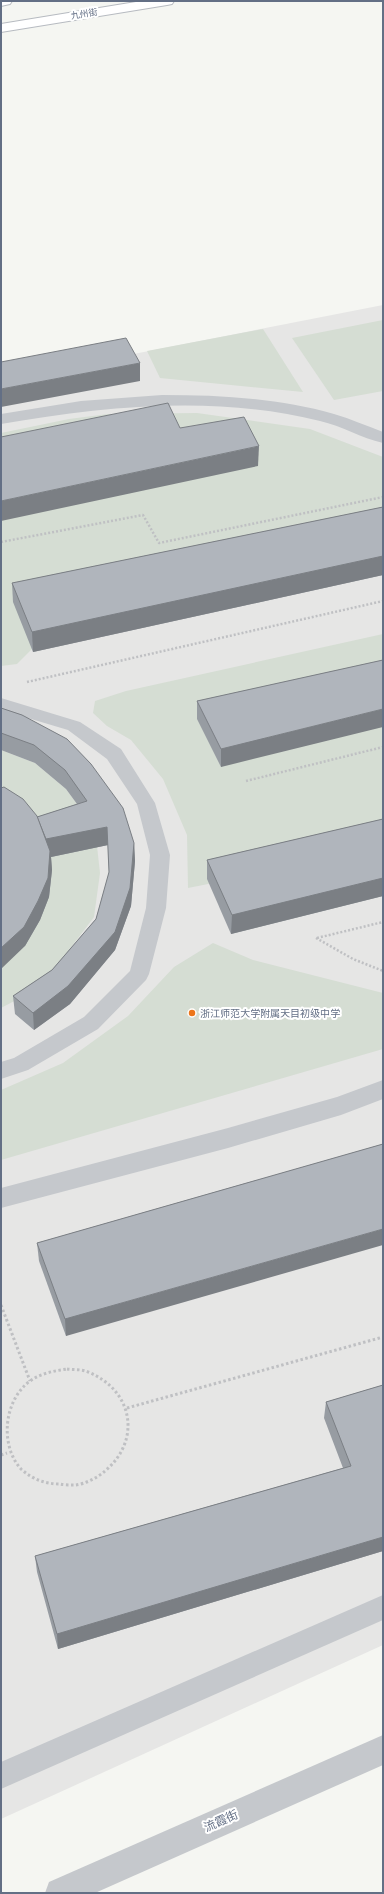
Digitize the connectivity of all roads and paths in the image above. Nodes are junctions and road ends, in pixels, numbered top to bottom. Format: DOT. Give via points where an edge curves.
graph roads {
  1 [pos="5,1"];
  2 [pos="166,1"];
  3 [pos="1,2"];
  4 [pos="1,28"];
  5 [pos="1,419"];
  6 [pos="383,438"];
  7 [pos="383,497"];
  8 [pos="1,542"];
  9 [pos="383,601"];
  10 [pos="24,682"];
  11 [pos="1,704"];
  12 [pos="383,747"];
  13 [pos="246,781"];
  14 [pos="383,922"];
  15 [pos="383,970"];
  16 [pos="1,1071"];
  17 [pos="383,1089"];
  18 [pos="1,1198"];
  19 [pos="1,1305"];
  20 [pos="383,1337"];
  21 [pos="30,1381"];
  22 [pos="126,1408"];
  23 [pos="4,1414"];
  24 [pos="3,1420"];
  25 [pos="3,1427"];
  26 [pos="2,1433"];
  27 [pos="7,1453"];
  28 [pos="1,1455"];
  29 [pos="383,1607"];
  30 [pos="383,1750"];
  31 [pos="1,1776"];
  32 [pos="60,1893"];
  1 -- 3 [label="main road"];
  2 -- 4 [label="main road, 九州街"];
  5 -- 6 [label="street" via="115,402 177,400 253,404 324,416"];
  7 -- 8 [label="path" via="158,543 143,515"];
  9 -- 10 [label="path"];
  11 -- 16 [label="lane" via="74,726 114,754 146,803 160,856 156,908 139,974 91,1023 21,1064"];
  12 -- 13 [label="path"];
  14 -- 15 [label="path" via="316,938 353,959"];
  17 -- 18 [label="street" via="296,1118"];
  19 -- 21 [label="path"];
  20 -- 22 [label="path"];
  21 -- 22 [label="path" via="54,1371 67,1369 86,1372 104,1380 118,1392"];
  21 -- 23 [label="path" via="14,1396"];
  22 -- 27 [label="path" via="130,1426 126,1445 116,1461 102,1474 81,1484 59,1486 37,1481 19,1470"];
  24 -- 25 [label="path"];
  26 -- 27 [label="path"];
  27 -- 28 [label="path"];
  29 -- 31 [label="lane"];
  30 -- 32 [label="street, 流霞街"];
}
